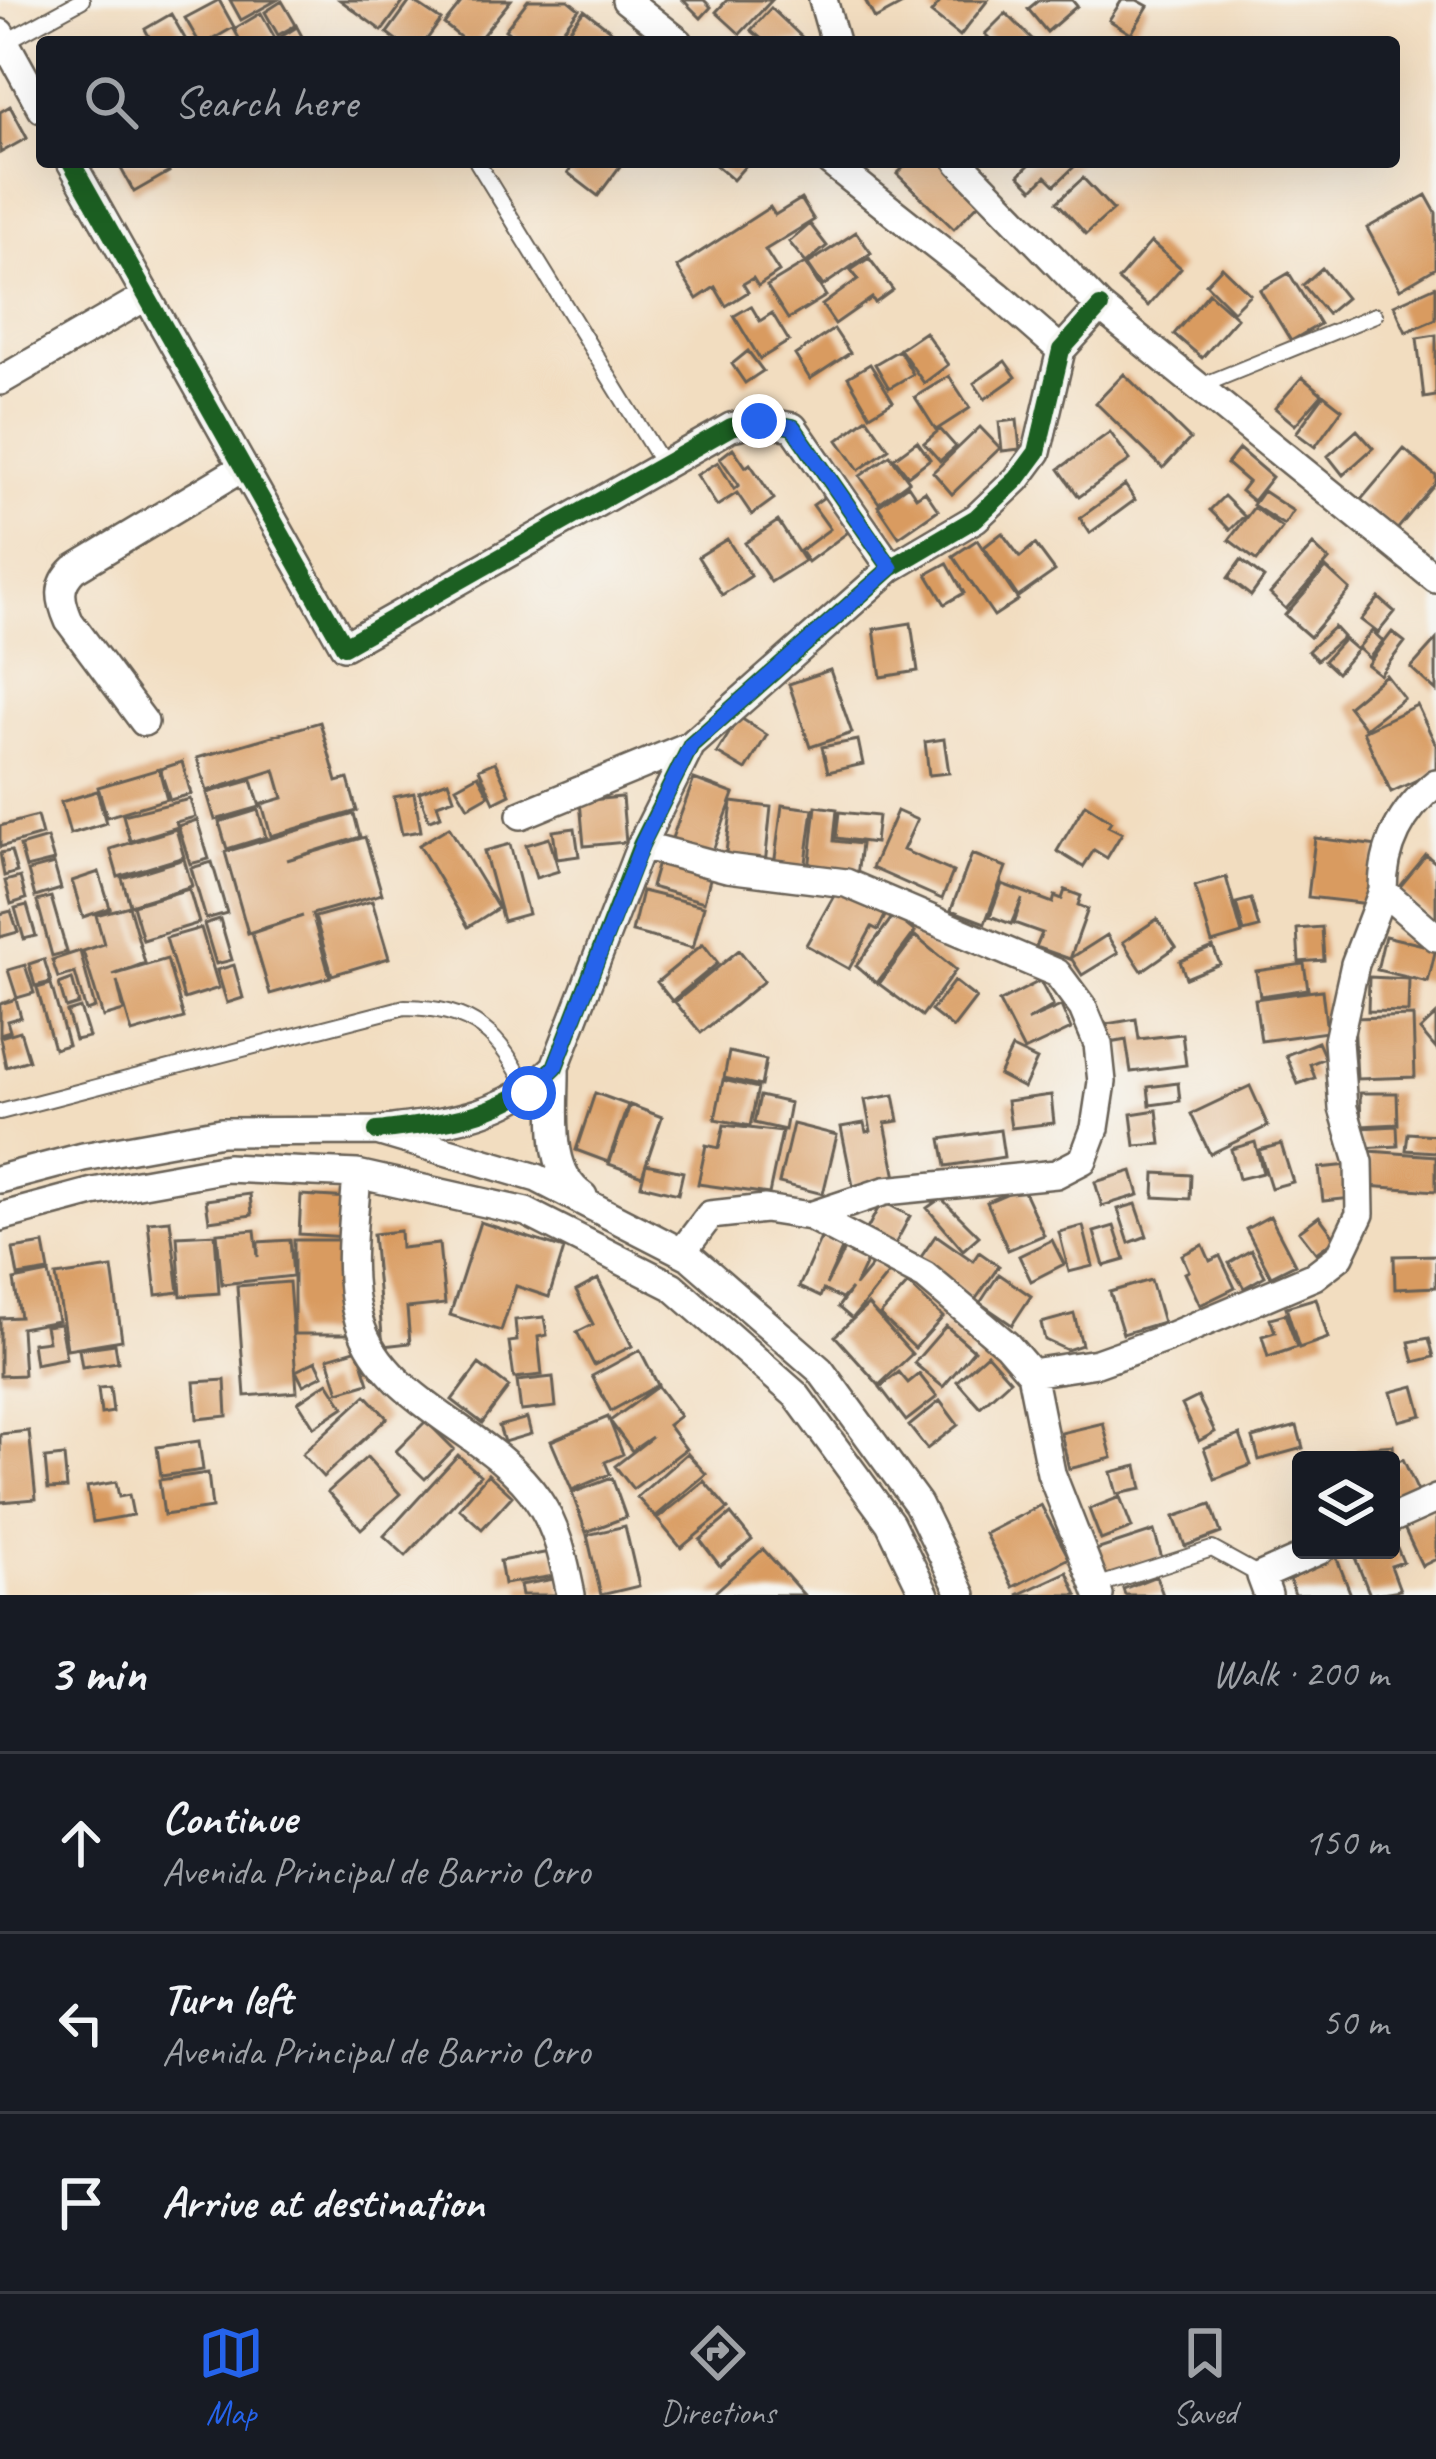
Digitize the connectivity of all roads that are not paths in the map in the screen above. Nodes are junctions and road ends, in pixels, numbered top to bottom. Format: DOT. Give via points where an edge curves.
graph roads {
  1 [pos="82,0"];
  2 [pos="626,0"];
  3 [pos="823,0"];
  4 [pos="671,36"];
  5 [pos="833,36"];
  6 [pos="3,38"];
  7 [pos="36,98"];
  8 [pos="74,168"];
  9 [pos="481,168"];
  10 [pos="838,168"];
  11 [pos="965,168"];
  12 [pos="145,297"];
  13 [pos="1100,307"];
  14 [pos="1376,315"];
  15 [pos="1061,350"];
  16 [pos="0,381"];
  17 [pos="1198,387"];
  18 [pos="662,465"];
  19 [pos="242,468"];
  20 [pos="891,568"];
  21 [pos="1436,579"];
  22 [pos="144,722"];
  23 [pos="691,745"];
  24 [pos="1436,783"];
  25 [pos="521,815"];
  26 [pos="641,845"];
  27 [pos="1383,891"];
  28 [pos="1436,937"];
  29 [pos="555,1067"];
  30 [pos="529,1093"];
  31 [pos="0,1112"];
  32 [pos="377,1131"];
  33 [pos="357,1174"];
  34 [pos="0,1179"];
  35 [pos="810,1216"];
  36 [pos="0,1217"];
  37 [pos="616,1219"];
  38 [pos="682,1252"];
  39 [pos="1031,1373"];
  40 [pos="1436,1499"];
  41 [pos="1400,1515"];
  42 [pos="1306,1559"];
  43 [pos="1264,1586"];
  44 [pos="1097,1590"];
  45 [pos="571,1595"];
  46 [pos="925,1595"];
  47 [pos="962,1595"];
  1 -- 6 [label="lane"];
  2 -- 4 [label="street"];
  3 -- 5 [label="street"];
  6 -- 7 [label="street"];
  8 -- 12 [label="street"];
  9 -- 18 [label="lane"];
  10 -- 15 [label="street"];
  11 -- 13 [label="street"];
  12 -- 16 [label="street"];
  12 -- 19 [label="street"];
  13 -- 15 [label="street"];
  13 -- 17 [label="street"];
  14 -- 17 [label="lane"];
  15 -- 20 [label="street" via="1037,452 1017,479 976,518"];
  17 -- 21 [label="street"];
  18 -- 19 [label="street" via="344,646"];
  18 -- 20 [label="street" via="730,427 793,427"];
  19 -- 22 [label="street" via="74,569 62,585 69,621"];
  20 -- 23 [label="street"];
  23 -- 25 [label="street"];
  23 -- 26 [label="street"];
  24 -- 27 [label="street" via="1410,804 1383,859"];
  26 -- 29 [label="street"];
  26 -- 35 [label="street" via="728,868 847,883 1057,973 1083,1008 1102,1082 1083,1160 1056,1174 885,1191"];
  27 -- 28 [label="street"];
  27 -- 39 [label="street" via="1338,1041 1360,1214 1340,1256 1314,1276 1167,1338 1097,1363"];
  29 -- 30 [label="street"];
  29 -- 37 [label="street" via="559,1170 570,1188"];
  30 -- 31 [label="lane" via="486,1029 442,1010 404,1007"];
  30 -- 32 [label="street" via="456,1120"];
  32 -- 34 [label="street" via="221,1132"];
  32 -- 37 [label="street" via="537,1178"];
  33 -- 36 [label="street" via="226,1168"];
  33 -- 45 [label="street" via="352,1280 367,1339 386,1369 523,1480 550,1520"];
  33 -- 46 [label="street" via="526,1212 672,1286 796,1395 890,1523"];
  35 -- 38 [label="street" via="764,1209 710,1215"];
  35 -- 39 [label="street" via="925,1276"];
  37 -- 38 [label="street"];
  38 -- 47 [label="street" via="820,1370 918,1504"];
  39 -- 44 [label="street" via="1051,1473"];
  40 -- 41 [label="street"];
  42 -- 43 [label="street"];
  43 -- 44 [label="lane" via="1212,1549"];
}
